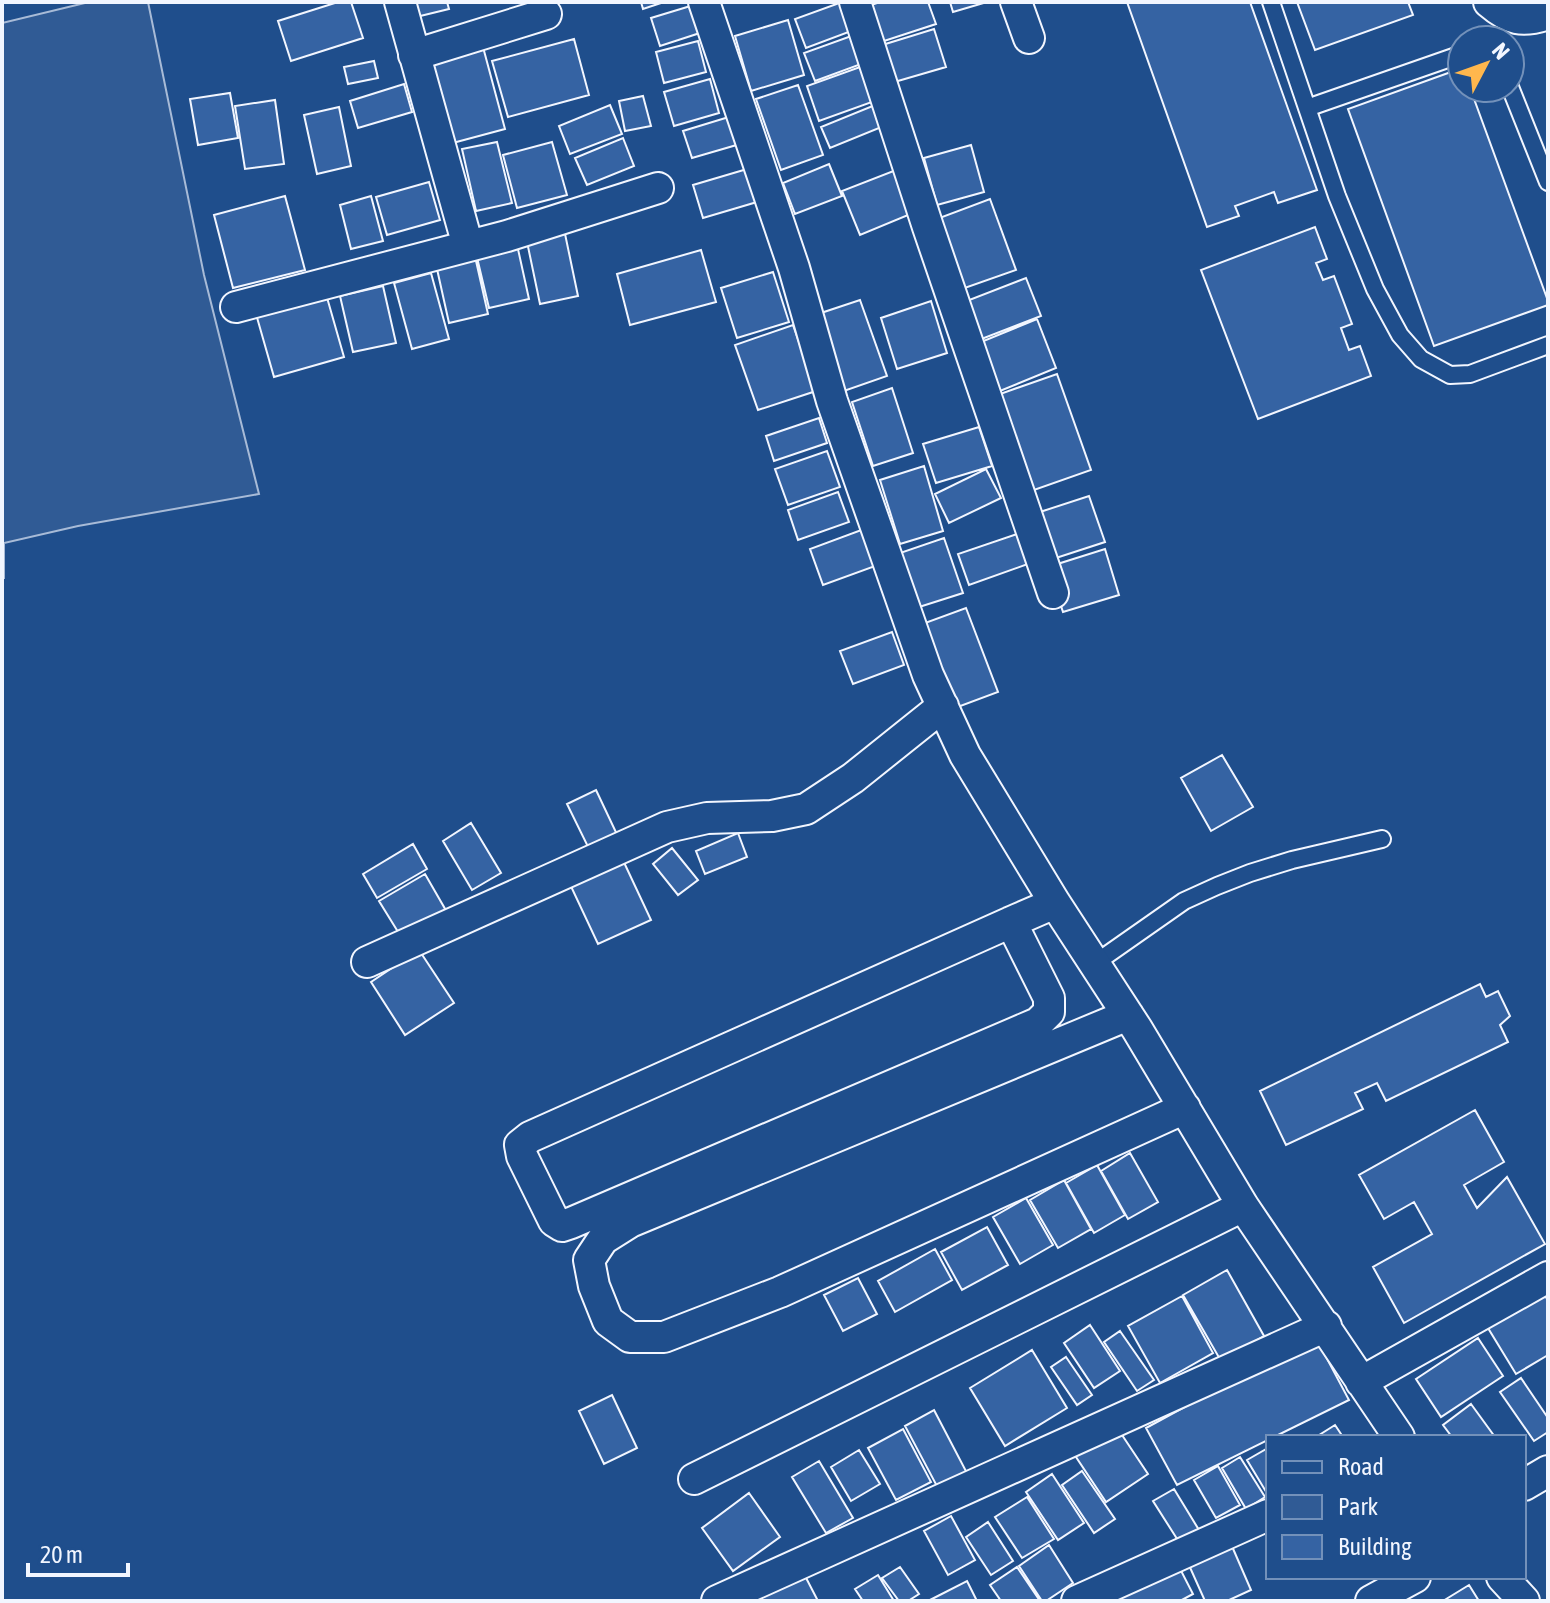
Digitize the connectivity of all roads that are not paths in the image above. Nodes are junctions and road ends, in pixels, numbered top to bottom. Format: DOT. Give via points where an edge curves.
graph roads {
  1 [pos="400,2"];
  2 [pos="704,2"];
  3 [pos="855,2"];
  4 [pos="1016,2"];
  5 [pos="1271,2"];
  6 [pos="1489,2"];
  7 [pos="546,14"];
  8 [pos="1548,14"];
  9 [pos="1029,38"];
  10 [pos="414,55"];
  11 [pos="1446,60"];
  12 [pos="1517,104"];
  13 [pos="1307,108"];
  14 [pos="1548,182"];
  15 [pos="658,188"];
  16 [pos="468,246"];
  17 [pos="236,307"];
  18 [pos="1548,345"];
  19 [pos="1053,593"];
  20 [pos="943,706"];
  21 [pos="1382,839"];
  22 [pos="1055,903"];
  23 [pos="1011,922"];
  24 [pos="367,962"];
  25 [pos="1094,964"];
  26 [pos="1128,1015"];
  27 [pos="1185,1108"];
  28 [pos="1243,1206"];
  29 [pos="1548,1277"];
  30 [pos="1326,1326"];
  31 [pos="1361,1382"];
  32 [pos="1398,1435"];
  33 [pos="1548,1471"];
  34 [pos="694,1479"];
  35 [pos="1526,1484"];
  36 [pos="1266,1516"];
  37 [pos="1411,1579"];
  38 [pos="1504,1579"];
  39 [pos="717,1601"];
  40 [pos="1077,1601"];
  41 [pos="1371,1601"];
  42 [pos="1524,1601"];
  1 -- 10 [label="street"];
  2 -- 20 [label="street" via="794,268 832,401"];
  3 -- 19 [label="street"];
  4 -- 9 [label="street"];
  5 -- 13 [label="lane"];
  6 -- 8 [label="street" via="1513,18 1532,20"];
  7 -- 10 [label="street"];
  10 -- 16 [label="street"];
  11 -- 13 [label="lane"];
  12 -- 14 [label="lane"];
  13 -- 18 [label="lane" via="1375,289 1400,335 1421,359 1450,375 1470,374"];
  15 -- 16 [label="street"];
  16 -- 17 [label="street"];
  20 -- 22 [label="street" via="965,755"];
  20 -- 24 [label="street" via="806,809 667,827"];
  21 -- 25 [label="lane" via="1292,860 1217,886 1184,901"];
  22 -- 23 [label="street"];
  22 -- 25 [label="street"];
  23 -- 23 [label="street" via="530,1137 520,1145 522,1156 554,1221 562,1226 571,1223 1038,1023 1049,1012 1049,998"];
  25 -- 26 [label="street"];
  26 -- 27 [label="street"];
  26 -- 27 [label="street" via="630,1222 603,1239 589,1260 608,1321 630,1337 664,1337 780,1292"];
  27 -- 28 [label="street"];
  28 -- 30 [label="street"];
  28 -- 34 [label="street"];
  29 -- 31 [label="street"];
  30 -- 31 [label="street"];
  30 -- 39 [label="street"];
  31 -- 32 [label="street"];
  33 -- 35 [label="street"];
  36 -- 40 [label="street"];
  37 -- 41 [label="street"];
  38 -- 42 [label="street"];
}
